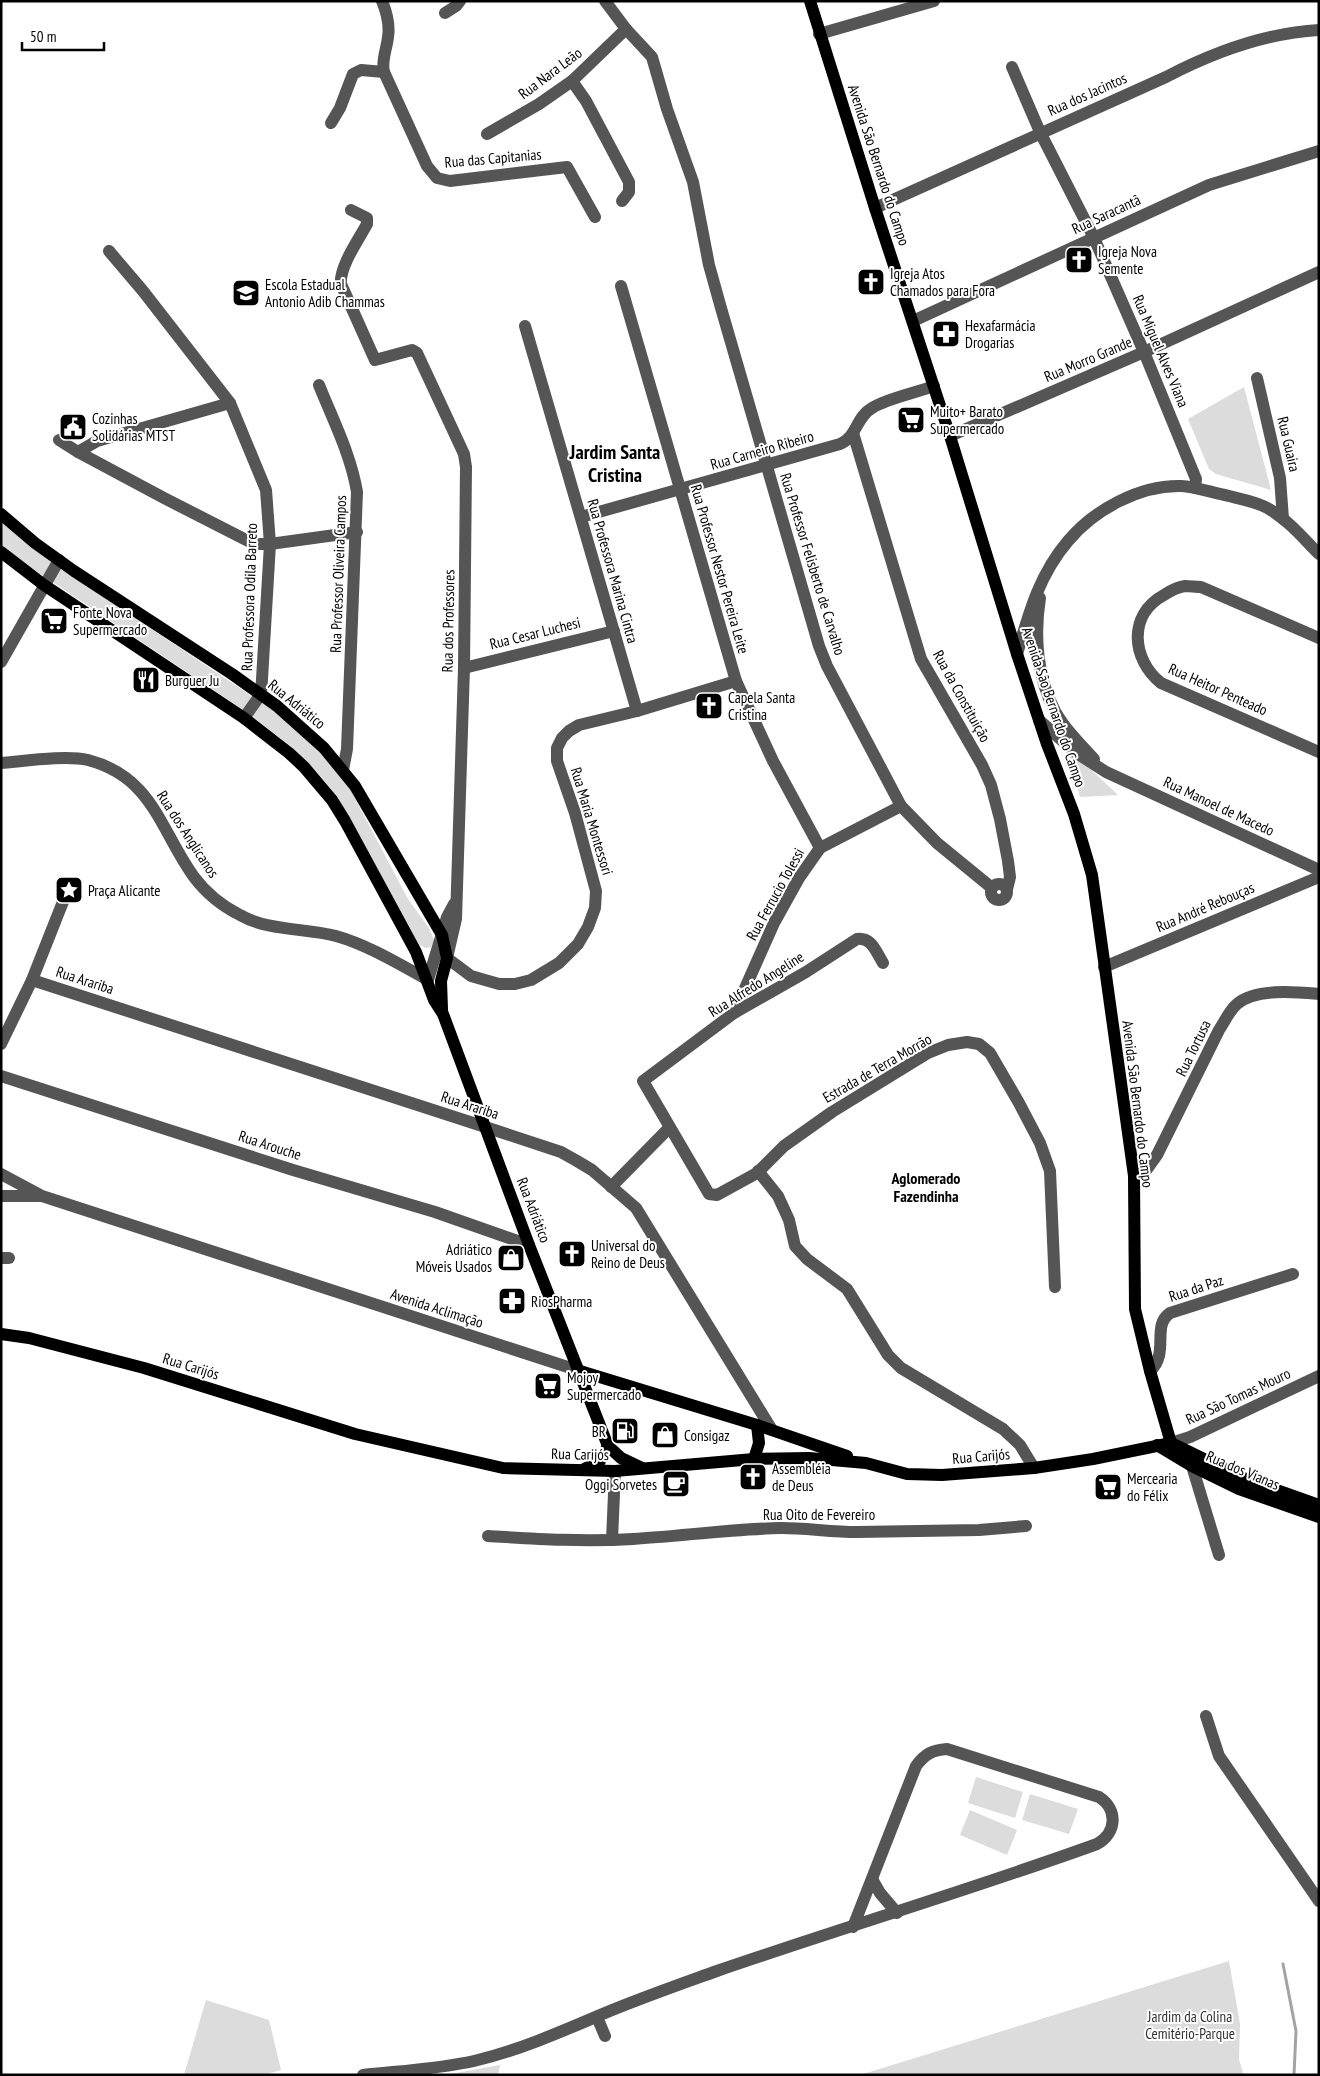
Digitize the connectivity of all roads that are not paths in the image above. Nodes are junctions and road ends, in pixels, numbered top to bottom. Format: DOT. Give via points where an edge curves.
graph roads {
  1 [pos="382,1"];
  2 [pos="460,1"];
  3 [pos="605,1"];
  4 [pos="810,1"];
  5 [pos="934,1"];
  6 [pos="445,13"];
  7 [pos="626,29"];
  8 [pos="1319,30"];
  9 [pos="819,34"];
  10 [pos="1012,67"];
  11 [pos="384,72"];
  12 [pos="572,81"];
  13 [pos="331,123"];
  14 [pos="1040,132"];
  15 [pos="487,134"];
  16 [pos="1319,151"];
  17 [pos="622,201"];
  18 [pos="875,208"];
  19 [pos="351,210"];
  20 [pos="594,217"];
  21 [pos="1094,238"];
  22 [pos="109,251"];
  23 [pos="1319,272"];
  24 [pos="621,286"];
  25 [pos="913,321"];
  26 [pos="525,326"];
  27 [pos="1144,352"];
  28 [pos="1257,378"];
  29 [pos="319,385"];
  30 [pos="934,386"];
  31 [pos="230,403"];
  32 [pos="853,434"];
  33 [pos="950,436"];
  34 [pos="59,440"];
  35 [pos="78,452"];
  36 [pos="766,466"];
  37 [pos="1196,488"];
  38 [pos="680,490"];
  39 [pos="1,514"];
  40 [pos="581,517"];
  41 [pos="1283,519"];
  42 [pos="356,532"];
  43 [pos="270,544"];
  44 [pos="1,552"];
  45 [pos="1319,554"];
  46 [pos="59,560"];
  47 [pos="1045,575"];
  48 [pos="44,585"];
  49 [pos="614,631"];
  50 [pos="1319,638"];
  51 [pos="1017,654"];
  52 [pos="1,662"];
  53 [pos="464,668"];
  54 [pos="736,681"];
  55 [pos="261,694"];
  56 [pos="637,711"];
  57 [pos="244,718"];
  58 [pos="1039,720"];
  59 [pos="1319,752"];
  60 [pos="1,762"];
  61 [pos="343,770"];
  62 [pos="1106,772"];
  63 [pos="901,806"];
  64 [pos="820,848"];
  65 [pos="1319,870"];
  66 [pos="1319,877"];
  67 [pos="70,884"];
  68 [pos="1007,889"];
  69 [pos="456,900"];
  70 [pos="442,935"];
  71 [pos="419,958"];
  72 [pos="441,958"];
  73 [pos="883,963"];
  74 [pos="1104,967"];
  75 [pos="32,980"];
  76 [pos="428,980"];
  77 [pos="1319,994"];
  78 [pos="734,1013"];
  79 [pos="443,1014"];
  80 [pos="1,1044"];
  81 [pos="1,1076"];
  82 [pos="485,1127"];
  83 [pos="669,1128"];
  84 [pos="758,1172"];
  85 [pos="1,1174"];
  86 [pos="1134,1176"];
  87 [pos="611,1187"];
  88 [pos="1,1196"];
  89 [pos="42,1196"];
  90 [pos="529,1245"];
  91 [pos="1293,1274"];
  92 [pos="1055,1287"];
  93 [pos="1,1334"];
  94 [pos="580,1371"];
  95 [pos="1150,1371"];
  96 [pos="1319,1376"];
  97 [pos="757,1425"];
  98 [pos="772,1430"];
  99 [pos="1171,1443"];
  100 [pos="1157,1445"];
  101 [pos="608,1446"];
  102 [pos="754,1459"];
  103 [pos="866,1463"];
  104 [pos="1192,1466"];
  105 [pos="644,1468"];
  106 [pos="1034,1468"];
  107 [pos="580,1471"];
  108 [pos="615,1471"];
  109 [pos="1319,1504"];
  110 [pos="1319,1517"];
  111 [pos="1026,1526"];
  112 [pos="488,1536"];
  113 [pos="612,1540"];
  114 [pos="1219,1554"];
  115 [pos="1206,1716"];
  116 [pos="872,1879"];
  117 [pos="1319,1901"];
  118 [pos="897,1912"];
  119 [pos="853,1927"];
  120 [pos="597,2017"];
  121 [pos="605,2036"];
  122 [pos="362,2075"];
  1 -- 11 [label="street" via="389,24"];
  2 -- 6 [label="street"];
  3 -- 7 [label="street"];
  4 -- 9 [label="main road, Avenida São Bernardo do Campo"];
  5 -- 9 [label="street"];
  7 -- 12 [label="street, Rua Nara Leão"];
  7 -- 36 [label="street, Rua Professor Felisberto de Carvalho" via="652,57 693,182 709,265"];
  8 -- 14 [label="street, Rua dos Jacintos" via="1273,37 1199,60"];
  9 -- 18 [label="main road, Avenida São Bernardo do Campo"];
  10 -- 14 [label="street, Rua Miguel Alves Viana"];
  11 -- 13 [label="street" via="361,70 353,74"];
  11 -- 20 [label="street, Rua das Capitanias" via="427,166 437,178 450,181 567,167"];
  12 -- 15 [label="street, Rua Nara Leão"];
  12 -- 17 [label="street" via="629,182 630,192"];
  14 -- 18 [label="street, Rua dos Jacintos"];
  14 -- 21 [label="street, Rua Miguel Alves Viana"];
  16 -- 21 [label="street, Rua Saracantã" via="1209,185"];
  18 -- 25 [label="main road, Avenida São Bernardo do Campo"];
  19 -- 53 [label="street, Rua dos Professores" via="366,218 367,224 340,280 375,360 412,350 417,353 464,454"];
  21 -- 25 [label="street, Rua Saracantã"];
  21 -- 27 [label="street, Rua Miguel Alves Viana"];
  22 -- 31 [label="street, Rua Professora Odila Barreto"];
  23 -- 27 [label="street, Rua Morro Grande"];
  24 -- 38 [label="street, Rua Professor Nestor Pereira Leite"];
  25 -- 30 [label="main road, Avenida São Bernardo do Campo"];
  26 -- 40 [label="street, Rua Professora Marina Cintra"];
  27 -- 33 [label="street, Rua Morro Grande"];
  27 -- 37 [label="street, Rua Miguel Alves Viana" via="1196,479"];
  28 -- 41 [label="street, Rua Guaira" via="1280,478"];
  29 -- 42 [label="street, Rua Professor Oliveira Campos" via="354,474"];
  30 -- 32 [label="street, Rua Carneiro Ribeiro" via="872,407 859,419"];
  30 -- 33 [label="main road, Avenida São Bernardo do Campo"];
  31 -- 35 [label="street" via="97,441"];
  31 -- 43 [label="street, Rua Professora Odila Barreto" via="266,490"];
  32 -- 36 [label="street, Rua Carneiro Ribeiro" via="840,444"];
  32 -- 68 [label="street, Rua da Constituição" via="921,659 991,785 1008,861 1010,877"];
  33 -- 51 [label="main road, Avenida São Bernardo do Campo"];
  34 -- 35 [label="street"];
  35 -- 43 [label="street" via="235,535 254,544"];
  36 -- 38 [label="street, Rua Carneiro Ribeiro"];
  36 -- 63 [label="street, Rua Professor Felisberto de Carvalho" via="819,646"];
  37 -- 41 [label="street" via="1266,507"];
  37 -- 47 [label="street" via="1158,489 1117,502 1082,526"];
  38 -- 40 [label="street, Rua Carneiro Ribeiro"];
  38 -- 54 [label="street, Rua Professor Nestor Pereira Leite"];
  39 -- 46 [label="main road, Rua Adriático"];
  40 -- 49 [label="street, Rua Professora Marina Cintra"];
  41 -- 45 [label="street"];
  42 -- 43 [label="street"];
  42 -- 61 [label="street, Rua Professor Oliveira Campos" via="347,749"];
  43 -- 55 [label="street, Rua Professora Odila Barreto"];
  44 -- 48 [label="main road, Rua Adriático"];
  46 -- 48 [label="street"];
  46 -- 55 [label="main road, Rua Adriático"];
  47 -- 51 [label="street" via="1034,597"];
  47 -- 62 [label="street" via="1037,623 1045,688 1068,730"];
  48 -- 52 [label="street"];
  48 -- 57 [label="main road, Rua Adriático"];
  49 -- 53 [label="street, Rua Cesar Luchesi"];
  49 -- 56 [label="street, Rua Professora Marina Cintra"];
  50 -- 59 [label="street, Rua Heitor Penteado" via="1201,587 1185,586 1159,598 1148,608 1140,620 1137,634 1143,663 1161,683"];
  51 -- 58 [label="main road, Avenida São Bernardo do Campo"];
  53 -- 69 [label="street, Rua dos Professores"];
  54 -- 56 [label="street, Rua Maria Montessori"];
  54 -- 64 [label="street, Rua Professor Nestor Pereira Leite" via="773,761"];
  55 -- 57 [label="street"];
  55 -- 61 [label="main road, Rua Adriático" via="298,723"];
  56 -- 72 [label="street, Rua Maria Montessori" via="579,725 562,738 558,748 557,760 578,821 596,891 595,908 578,944 559,963 531,980 515,984 486,982"];
  57 -- 71 [label="main road, Rua Adriático" via="289,753 332,800"];
  58 -- 62 [label="street, Rua Manoel de Macedo" via="1075,752"];
  58 -- 74 [label="main road, Avenida São Bernardo do Campo" via="1074,814 1092,875"];
  60 -- 76 [label="street, Rua dos Anglicanos" via="87,760 124,775 159,814 193,876 222,904 251,921 336,936"];
  61 -- 70 [label="main road, Rua Adriático"];
  62 -- 65 [label="street, Rua Manoel de Macedo"];
  63 -- 64 [label="street, Rua Ferrucio Tolessi"];
  63 -- 68 [label="street, Rua Professor Felisberto de Carvalho" via="937,843 992,888 992,897 999,900 1006,897"];
  64 -- 78 [label="street, Rua Ferrucio Tolessi" via="774,923"];
  66 -- 74 [label="street, Rua André Rebouças"];
  67 -- 75 [label="street"];
  69 -- 70 [label="street, Rua dos Professores"];
  69 -- 72 [label="street, Rua dos Professores" via="456,918"];
  70 -- 72 [label="main road, Rua Adriático"];
  71 -- 72 [label="street"];
  71 -- 76 [label="main road, Rua Adriático"];
  72 -- 76 [label="street, Rua dos Professores"];
  72 -- 79 [label="main road, Rua Adriático"];
  73 -- 78 [label="street, Rua Alfredo Angeline" via="871,942 857,939"];
  74 -- 86 [label="main road, Avenida São Bernardo do Campo"];
  75 -- 80 [label="street"];
  75 -- 82 [label="street, Rua Arariba"];
  76 -- 79 [label="main road, Rua Adriático" via="434,1000"];
  77 -- 86 [label="street, Rua Tortusa" via="1265,994 1237,1004 1220,1030 1157,1155 1147,1169"];
  78 -- 83 [label="street, Rua Alfredo Angeline" via="643,1081"];
  79 -- 82 [label="main road, Rua Adriático"];
  81 -- 90 [label="street, Rua Arouche" via="292,1170 435,1212"];
  82 -- 87 [label="street, Rua Arariba" via="561,1152 592,1170"];
  82 -- 90 [label="main road, Rua Adriático"];
  83 -- 84 [label="street, Estrada de Terra Morrão" via="709,1194 717,1196"];
  83 -- 87 [label="street"];
  84 -- 92 [label="street, Estrada de Terra Morrão" via="784,1146 810,1127 928,1053 948,1045 979,1044 990,1053 1019,1103 1050,1171"];
  84 -- 106 [label="street" via="778,1196 789,1220 795,1246 847,1289 888,1355 901,1368 1003,1429 1020,1445"];
  85 -- 89 [label="street, Avenida Aclimação"];
  86 -- 95 [label="main road, Avenida São Bernardo do Campo" via="1135,1309"];
  87 -- 98 [label="street, Rua Arariba" via="636,1208 647,1224"];
  88 -- 89 [label="street"];
  89 -- 94 [label="street, Avenida Aclimação"];
  90 -- 94 [label="main road, Rua Adriático"];
  91 -- 95 [label="street, Rua da Paz" via="1165,1316 1158,1362"];
  93 -- 107 [label="main road, Rua Carijós" via="29,1338 144,1368 409,1448 503,1468"];
  94 -- 97 [label="main road, Avenida Aclimação"];
  94 -- 101 [label="main road, Rua Adriático"];
  95 -- 99 [label="main road, Avenida São Bernardo do Campo"];
  96 -- 99 [label="street, Rua São Tomas Mouro"];
  97 -- 98 [label="main road, Avenida Aclimação"];
  97 -- 102 [label="main road" via="760,1444"];
  98 -- 103 [label="main road, Avenida Aclimação"];
  99 -- 100 [label="main road, Rua Carijós"];
  99 -- 109 [label="main road, Rua dos Vianas" via="1243,1478"];
  100 -- 104 [label="main road, Rua dos Vianas"];
  100 -- 106 [label="main road, Rua Carijós"];
  101 -- 105 [label="main road" via="621,1458"];
  101 -- 107 [label="main road" via="600,1460"];
  102 -- 103 [label="main road, Rua Carijós" via="809,1458"];
  102 -- 105 [label="main road, Rua Carijós"];
  103 -- 106 [label="main road, Rua Carijós" via="907,1474 925,1475"];
  104 -- 110 [label="main road, Rua dos Vianas" via="1239,1489"];
  104 -- 114 [label="street"];
  105 -- 108 [label="main road, Rua Carijós"];
  107 -- 108 [label="main road, Rua Carijós"];
  108 -- 113 [label="street"];
  111 -- 113 [label="street, Rua Oito de Fevereiro" via="857,1532 778,1528"];
  112 -- 113 [label="street, Rua Oito de Fevereiro"];
  115 -- 117 [label="street" via="1220,1756"];
  116 -- 118 [label="street"];
  116 -- 118 [label="street" via="916,1766 928,1752 947,1749 1099,1797 1110,1806 1111,1831 1097,1844"];
  116 -- 119 [label="street"];
  118 -- 119 [label="street"];
  119 -- 120 [label="street" via="674,1986"];
  120 -- 121 [label="street"];
  120 -- 122 [label="street" via="536,2042 473,2061"];
}
